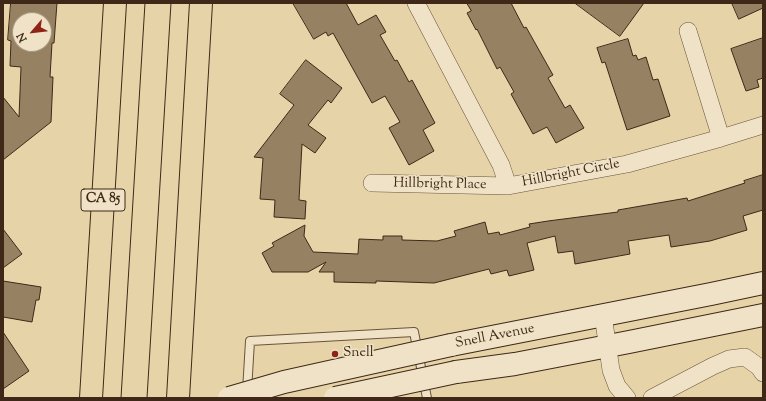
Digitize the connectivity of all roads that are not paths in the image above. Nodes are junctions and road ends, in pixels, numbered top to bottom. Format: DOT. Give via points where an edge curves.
graph roads {
  1 [pos="115,3"];
  2 [pos="202,3"];
  3 [pos="416,3"];
  4 [pos="688,31"];
  5 [pos="763,125"];
  6 [pos="722,138"];
  7 [pos="372,183"];
  8 [pos="508,186"];
  9 [pos="763,283"];
  10 [pos="603,315"];
  11 [pos="763,315"];
  12 [pos="607,346"];
  13 [pos="763,373"];
  14 [pos="91,398"];
  15 [pos="178,398"];
  16 [pos="229,398"];
  17 [pos="247,398"];
  18 [pos="335,398"];
  19 [pos="427,398"];
  20 [pos="627,398"];
  21 [pos="652,398"];
  1 -- 14 [label="highway, CA 85"];
  2 -- 15 [label="highway"];
  3 -- 8 [label="street, Hillbright Circle" via="501,165"];
  4 -- 6 [label="street"];
  5 -- 6 [label="street, Hillbright Circle"];
  6 -- 8 [label="street, Hillbright Circle" via="627,164"];
  7 -- 8 [label="street, Hillbright Place"];
  9 -- 10 [label="main road, Snell Avenue"];
  10 -- 12 [label="street"];
  10 -- 16 [label="main road, Snell Avenue, bridge" via="284,382"];
  11 -- 12 [label="main road, Snell Avenue"];
  12 -- 18 [label="main road, Snell Avenue, bridge" via="515,364 456,372"];
  12 -- 20 [label="street" via="615,381"];
  13 -- 21 [label="street" via="745,357 729,359"];
  17 -- 19 [label="lane" via="250,341 414,332"];
}
